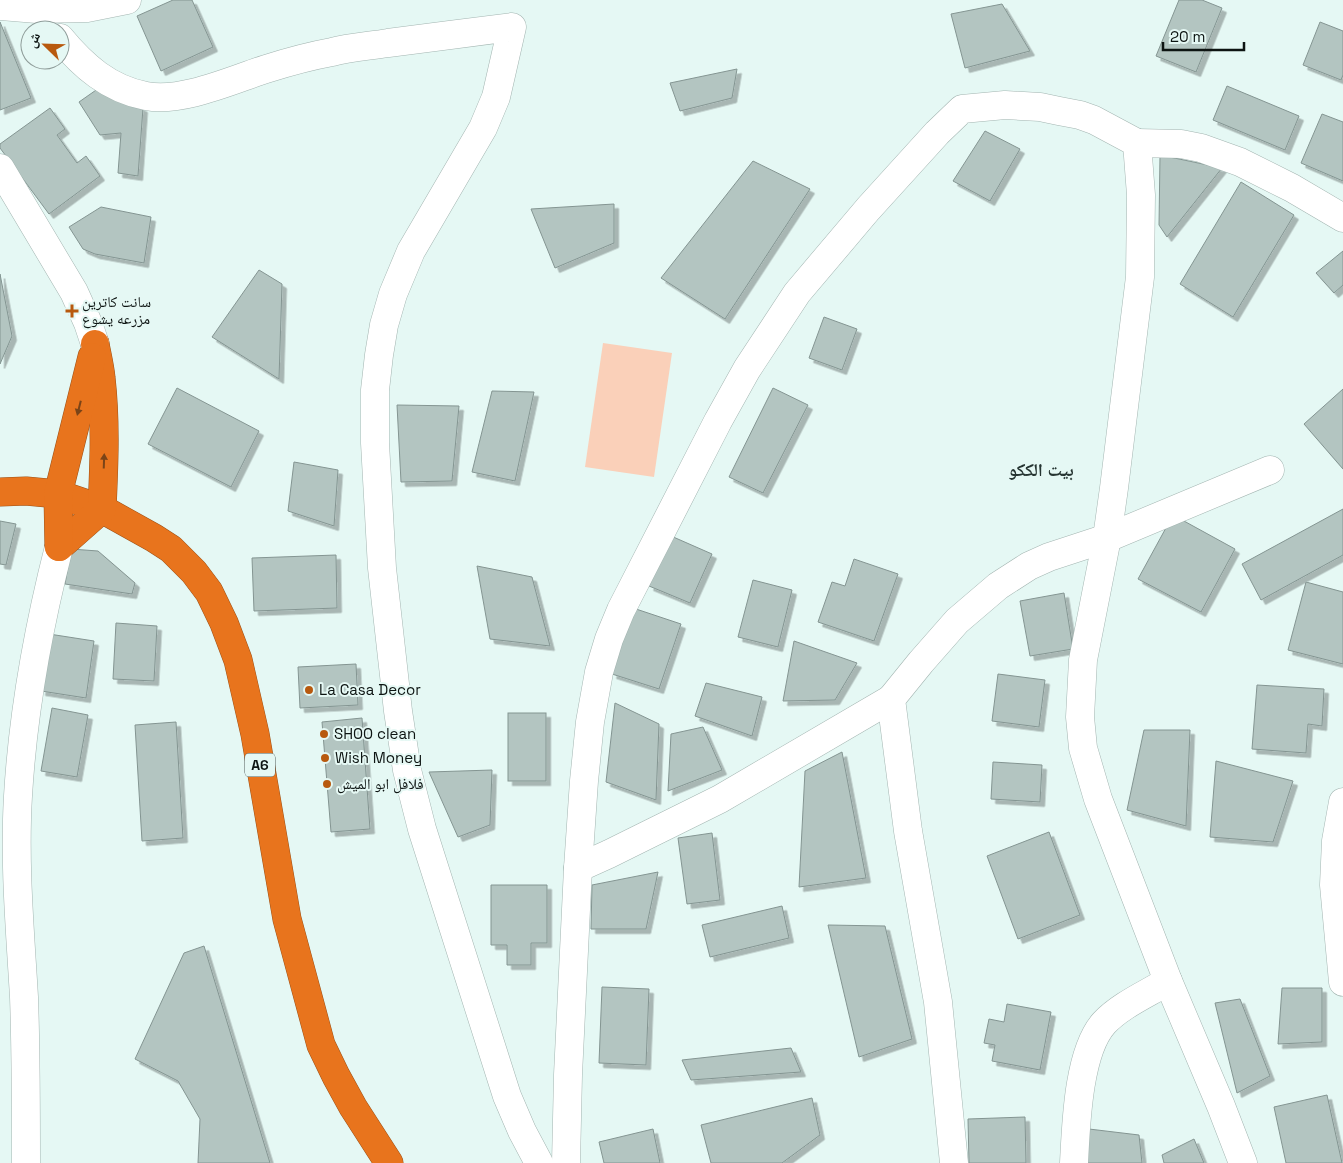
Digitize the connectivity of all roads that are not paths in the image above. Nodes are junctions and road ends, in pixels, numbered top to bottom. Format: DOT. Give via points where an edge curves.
graph roads {
  1 [pos="127,0"];
  2 [pos="0,6"];
  3 [pos="37,8"];
  4 [pos="46,20"];
  5 [pos="70,49"];
  6 [pos="1137,143"];
  7 [pos="0,168"];
  8 [pos="1343,218"];
  9 [pos="95,344"];
  10 [pos="1270,470"];
  11 [pos="0,492"];
  12 [pos="58,494"];
  13 [pos="102,509"];
  14 [pos="1107,538"];
  15 [pos="59,547"];
  16 [pos="890,699"];
  17 [pos="1343,802"];
  18 [pos="578,868"];
  19 [pos="1168,981"];
  20 [pos="1343,982"];
  21 [pos="26,1163"];
  22 [pos="389,1163"];
  23 [pos="539,1163"];
  24 [pos="566,1163"];
  25 [pos="954,1163"];
  26 [pos="1074,1163"];
  27 [pos="1243,1163"];
  1 -- 3 [label="street" via="87,8"];
  2 -- 3 [label="street"];
  3 -- 4 [label="street"];
  5 -- 23 [label="street" via="100,77 124,90 158,98 210,88 334,51 512,27 496,97 483,128 411,251 392,294 375,390 375,443 382,568 398,718 407,770 422,829 507,1096"];
  6 -- 8 [label="street" via="1182,144 1233,159"];
  6 -- 14 [label="street" via="1141,195 1140,278"];
  6 -- 18 [label="street" via="1094,120 1040,107 1005,104 962,109 874,202 797,293 747,369 640,571 609,639 590,722"];
  7 -- 9 [label="street" via="74,292"];
  9 -- 12 [label="highway, one-way"];
  13 -- 9 [label="highway, one-way" via="104,410"];
  10 -- 14 [label="street"];
  11 -- 12 [label="highway, A6" via="26,490"];
  12 -- 13 [label="highway, A6"];
  12 -- 15 [label="highway"];
  13 -- 15 [label="highway"];
  13 -- 22 [label="highway, A6" via="171,549 209,592 224,623 238,660 255,734 286,919 321,1045 353,1107"];
  14 -- 16 [label="street" via="1042,560 998,586 957,621"];
  14 -- 19 [label="street" via="1083,660 1080,716 1083,748 1098,799"];
  15 -- 21 [label="street" via="30,679 18,798"];
  16 -- 18 [label="street" via="720,799"];
  16 -- 25 [label="street" via="908,831 938,1002"];
  17 -- 20 [label="street" via="1336,840 1334,885"];
  18 -- 24 [label="street"];
  19 -- 26 [label="street" via="1104,1023 1092,1041 1086,1057 1076,1121"];
  19 -- 27 [label="street"];
}
